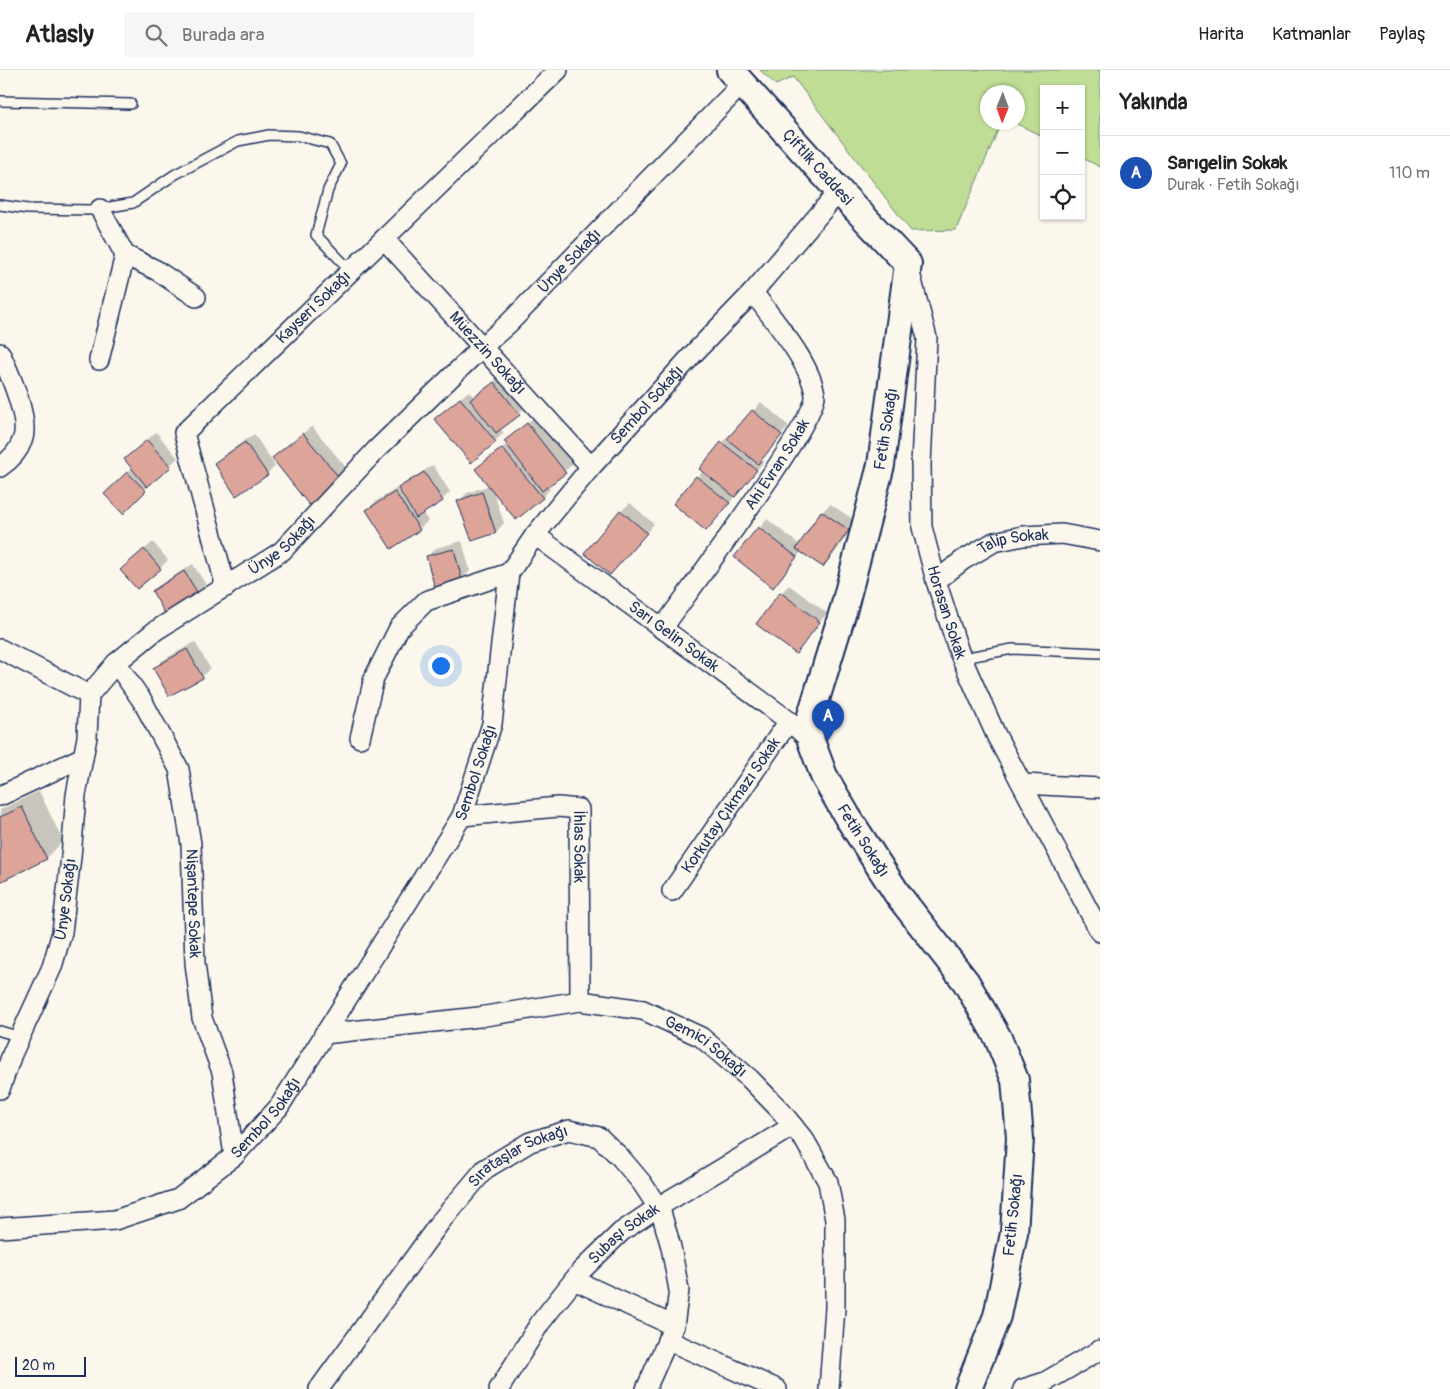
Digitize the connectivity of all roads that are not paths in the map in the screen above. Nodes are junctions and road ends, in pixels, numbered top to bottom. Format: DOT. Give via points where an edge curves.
graph roads {
  1 [pos="558,70"];
  2 [pos="736,77"];
  3 [pos="0,101"];
  4 [pos="131,104"];
  5 [pos="839,191"];
  6 [pos="0,205"];
  7 [pos="100,209"];
  8 [pos="384,239"];
  9 [pos="125,255"];
  10 [pos="908,264"];
  11 [pos="352,271"];
  12 [pos="753,292"];
  13 [pos="196,298"];
  14 [pos="483,346"];
  15 [pos="0,353"];
  16 [pos="99,360"];
  17 [pos="0,467"];
  18 [pos="591,467"];
  19 [pos="534,535"];
  20 [pos="1100,541"];
  21 [pos="509,573"];
  22 [pos="936,581"];
  23 [pos="226,587"];
  24 [pos="662,628"];
  25 [pos="0,649"];
  26 [pos="1099,653"];
  27 [pos="962,658"];
  28 [pos="116,663"];
  29 [pos="89,695"];
  30 [pos="789,721"];
  31 [pos="360,738"];
  32 [pos="811,741"];
  33 [pos="83,757"];
  34 [pos="1023,784"];
  35 [pos="1100,788"];
  36 [pos="0,796"];
  37 [pos="462,816"];
  38 [pos="672,891"];
  39 [pos="1098,923"];
  40 [pos="580,1001"];
  41 [pos="0,1031"];
  42 [pos="324,1034"];
  43 [pos="21,1037"];
  44 [pos="0,1089"];
  45 [pos="793,1126"];
  46 [pos="234,1156"];
  47 [pos="658,1207"];
  48 [pos="0,1228"];
  49 [pos="574,1280"];
  50 [pos="671,1333"];
  51 [pos="1100,1350"];
  52 [pos="319,1389"];
  53 [pos="499,1389"];
  54 [pos="646,1389"];
  55 [pos="776,1389"];
  56 [pos="829,1389"];
  57 [pos="968,1389"];
  58 [pos="1023,1389"];
  1 -- 8 [label="street, Kayseri Sokağı"];
  2 -- 5 [label="street, Çiftlik Caddesi"];
  2 -- 14 [label="street, Ünye Sokağı" via="508,324"];
  3 -- 4 [label="lane"];
  5 -- 10 [label="street, Çiftlik Caddesi"];
  5 -- 12 [label="street, Sembol Sokağı"];
  6 -- 7 [label="lane" via="28,209"];
  7 -- 9 [label="street"];
  7 -- 11 [label="lane" via="133,204 174,175 238,141 269,135 299,136 330,144 341,164 328,190 316,235"];
  8 -- 11 [label="street, Kayseri Sokağı"];
  8 -- 14 [label="street, Müezzin Sokağı"];
  9 -- 13 [label="street" via="156,270"];
  9 -- 16 [label="street"];
  10 -- 22 [label="street, Horasan Sokak" via="927,338 921,464 922,527"];
  10 -- 32 [label="street, Fetih Sokağı" via="881,465 844,608 809,722"];
  11 -- 23 [label="street, Kayseri Sokağı" via="184,433"];
  12 -- 18 [label="street, Sembol Sokağı"];
  12 -- 24 [label="street, Ahi Evran Sokak" via="806,366 815,398 778,466"];
  14 -- 18 [label="street, Müezzin Sokağı"];
  14 -- 23 [label="street, Ünye Sokağı" via="376,450 282,551"];
  15 -- 17 [label="street" via="23,418 23,440 9,461"];
  18 -- 19 [label="street, Sembol Sokağı"];
  19 -- 21 [label="street, Sembol Sokağı"];
  19 -- 24 [label="street, Sarı Gelin Sokak"];
  20 -- 22 [label="street, Talip Sokak" via="1062,534 1023,536 994,542 962,560"];
  21 -- 31 [label="street" via="426,601 399,628 374,678"];
  21 -- 37 [label="street, Sembol Sokağı" via="492,724"];
  22 -- 27 [label="street, Horasan Sokak"];
  23 -- 28 [label="street, Ünye Sokağı" via="155,631"];
  24 -- 30 [label="street, Sarı Gelin Sokak"];
  25 -- 29 [label="street"];
  26 -- 27 [label="lane" via="1013,649"];
  27 -- 34 [label="street, Horasan Sokak" via="996,735"];
  28 -- 29 [label="street, Ünye Sokağı"];
  28 -- 46 [label="street, Nişantepe Sokak" via="143,702 179,769 191,844 195,963 202,1018 222,1072"];
  29 -- 33 [label="street, Ünye Sokağı"];
  30 -- 32 [label="street, Sarı Gelin Sokak"];
  30 -- 38 [label="street, Korkutay Çıkmazı Sokak"];
  32 -- 57 [label="street, Fetih Sokağı" via="824,776 847,816 898,894 966,982 998,1038 1015,1080 1020,1138 1014,1233 997,1316"];
  33 -- 36 [label="street"];
  33 -- 43 [label="street, Ünye Sokağı" via="62,932 52,967"];
  34 -- 35 [label="street"];
  34 -- 39 [label="street, Horasan Sokak"];
  37 -- 40 [label="street, İhlas Sokak" via="558,807 579,809"];
  37 -- 42 [label="street, Sembol Sokağı"];
  40 -- 42 [label="street, Gemici Sokağı" via="479,1017"];
  40 -- 45 [label="street, Gemici Sokağı" via="643,1010 701,1037 750,1079"];
  41 -- 43 [label="lane"];
  42 -- 46 [label="street, Sembol Sokağı" via="279,1107"];
  43 -- 44 [label="street, Ünye Sokağı"];
  45 -- 47 [label="street, Subaşı Sokak"];
  45 -- 56 [label="street, Gemici Sokağı" via="828,1182 835,1220 835,1308"];
  46 -- 48 [label="street, Sembol Sokağı" via="178,1199 115,1220"];
  47 -- 49 [label="street, Subaşı Sokak" via="621,1232"];
  47 -- 50 [label="street, Sırataşlar Sokağı" via="672,1247 679,1290"];
  47 -- 52 [label="street, Sırataşlar Sokağı" via="642,1183 599,1137 569,1130 530,1142 485,1169 441,1220"];
  49 -- 50 [label="street"];
  49 -- 53 [label="street, Subaşı Sokak" via="540,1323"];
  50 -- 54 [label="street, Sırataşlar Sokağı"];
  50 -- 55 [label="street"];
  51 -- 58 [label="street" via="1045,1382"];
}
